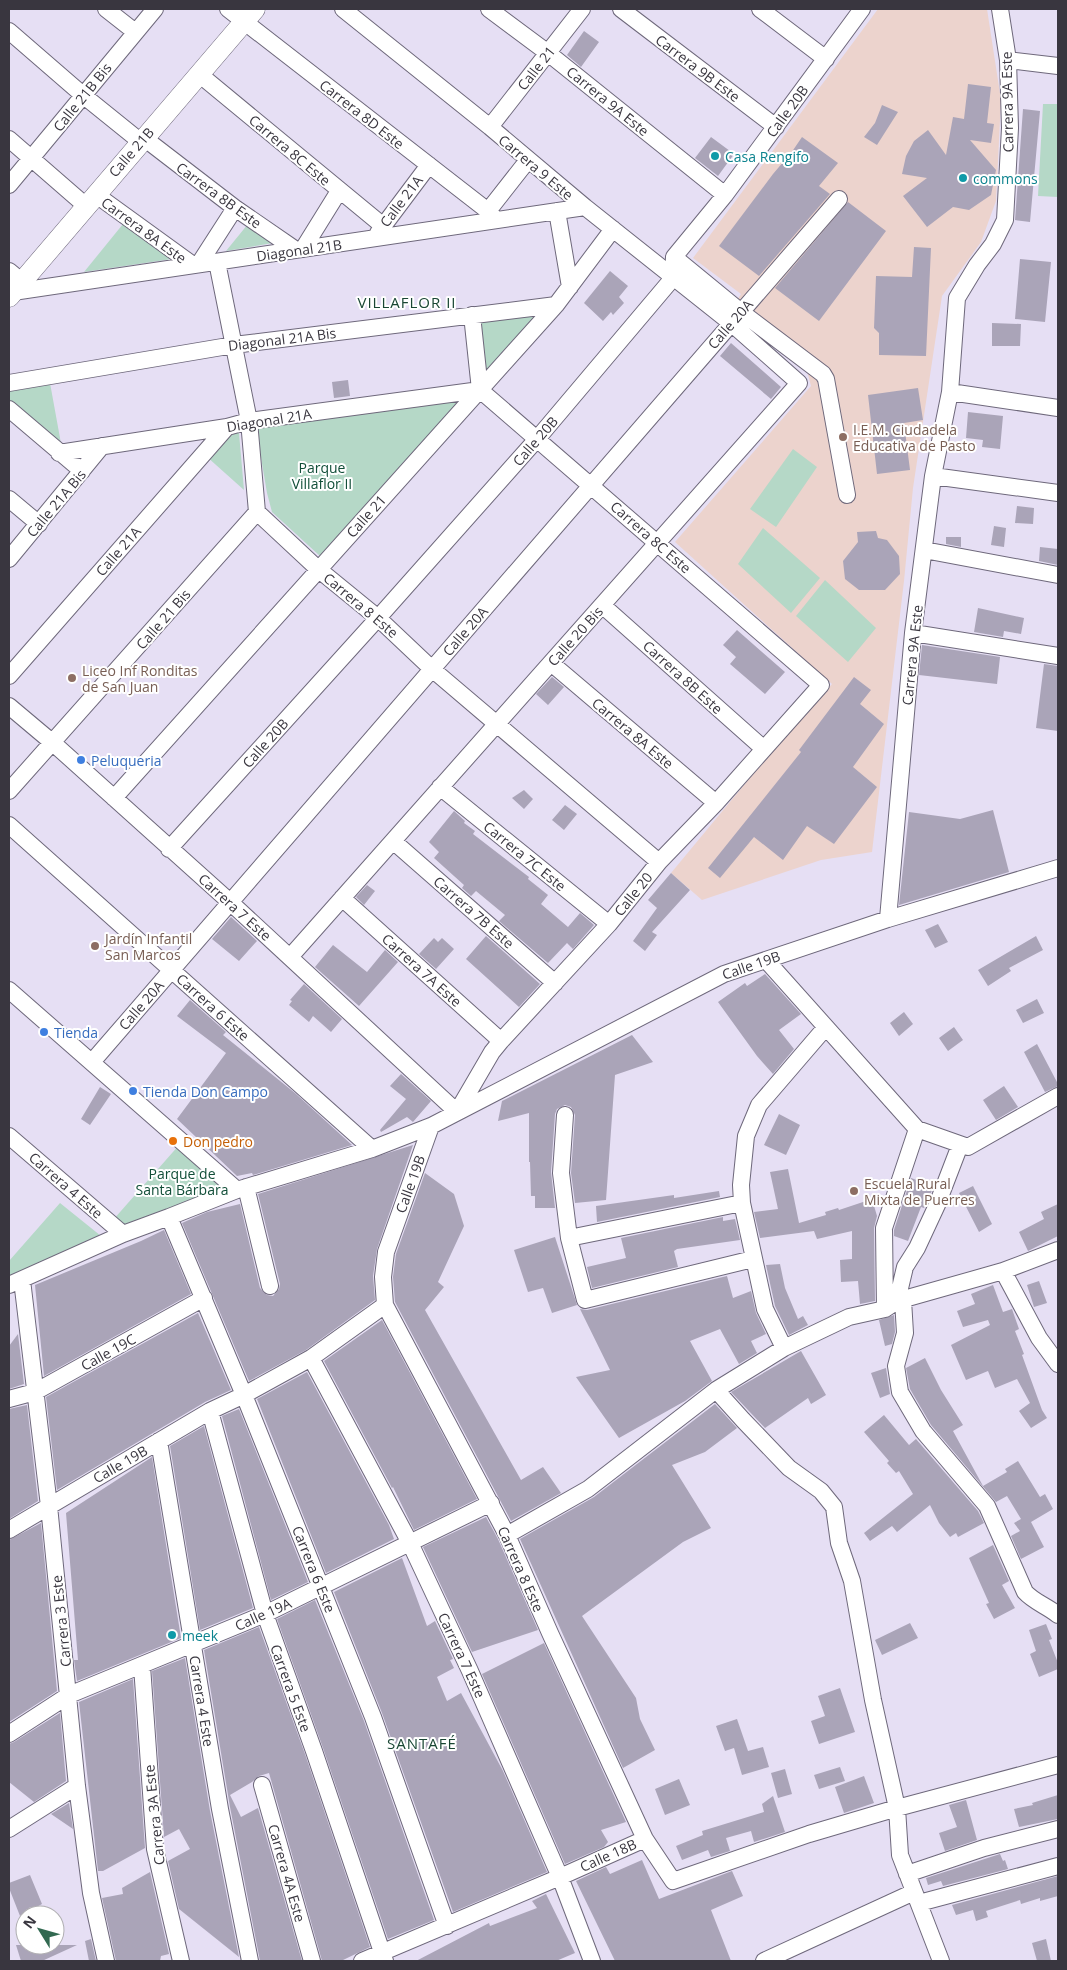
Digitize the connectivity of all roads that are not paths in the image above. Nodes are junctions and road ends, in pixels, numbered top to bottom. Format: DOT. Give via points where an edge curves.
graph roads {
  1 [pos="106,9"];
  2 [pos="155,9"];
  3 [pos="228,9"];
  4 [pos="343,9"];
  5 [pos="489,9"];
  6 [pos="582,9"];
  7 [pos="621,9"];
  8 [pos="760,9"];
  9 [pos="862,9"];
  10 [pos="1000,9"];
  11 [pos="250,15"];
  12 [pos="9,31"];
  13 [pos="134,32"];
  14 [pos="548,53"];
  15 [pos="826,59"];
  16 [pos="1008,60"];
  17 [pos="1058,66"];
  18 [pos="199,74"];
  19 [pos="84,96"];
  20 [pos="490,127"];
  21 [pos="776,127"];
  22 [pos="9,139"];
  23 [pos="142,140"];
  24 [pos="32,159"];
  25 [pos="528,160"];
  26 [pos="429,165"];
  27 [pos="9,185"];
  28 [pos="339,191"];
  29 [pos="725,195"];
  30 [pos="839,199"];
  31 [pos="90,200"];
  32 [pos="585,207"];
  33 [pos="235,208"];
  34 [pos="557,212"];
  35 [pos="492,216"];
  36 [pos="613,229"];
  37 [pos="378,232"];
  38 [pos="299,250"];
  39 [pos="674,258"];
  40 [pos="217,262"];
  41 [pos="196,265"];
  42 [pos="673,278"];
  43 [pos="13,285"];
  44 [pos="570,287"];
  45 [pos="556,305"];
  46 [pos="472,315"];
  47 [pos="736,317"];
  48 [pos="234,345"];
  49 [pos="9,383"];
  50 [pos="480,390"];
  51 [pos="950,392"];
  52 [pos="1058,408"];
  53 [pos="9,409"];
  54 [pos="249,421"];
  55 [pos="227,427"];
  56 [pos="537,439"];
  57 [pos="102,446"];
  58 [pos="59,453"];
  59 [pos="82,471"];
  60 [pos="933,476"];
  61 [pos="591,486"];
  62 [pos="1058,493"];
  63 [pos="847,495"];
  64 [pos="9,498"];
  65 [pos="257,512"];
  66 [pos="40,524"];
  67 [pos="657,543"];
  68 [pos="924,550"];
  69 [pos="9,559"];
  70 [pos="318,569"];
  71 [pos="1058,575"];
  72 [pos="602,605"];
  73 [pos="378,618"];
  74 [pos="913,633"];
  75 [pos="1058,656"];
  76 [pos="551,663"];
  77 [pos="432,669"];
  78 [pos="9,676"];
  79 [pos="822,685"];
  80 [pos="9,706"];
  81 [pos="497,724"];
  82 [pos="53,743"];
  83 [pos="764,749"];
  84 [pos="440,787"];
  85 [pos="9,791"];
  86 [pos="114,798"];
  87 [pos="716,803"];
  88 [pos="9,825"];
  89 [pos="393,841"];
  90 [pos="169,849"];
  91 [pos="659,862"];
  92 [pos="1058,868"];
  93 [pos="342,898"];
  94 [pos="230,902"];
  95 [pos="888,919"];
  96 [pos="609,924"];
  97 [pos="290,957"];
  98 [pos="766,960"];
  99 [pos="171,970"];
  100 [pos="555,983"];
  101 [pos="9,990"];
  102 [pos="826,1027"];
  103 [pos="501,1041"];
  104 [pos="92,1062"];
  105 [pos="1058,1096"];
  106 [pos="457,1112"];
  107 [pos="565,1115"];
  108 [pos="431,1126"];
  109 [pos="917,1129"];
  110 [pos="9,1136"];
  111 [pos="960,1145"];
  112 [pos="372,1149"];
  113 [pos="241,1188"];
  114 [pos="742,1203"];
  115 [pos="169,1217"];
  116 [pos="123,1234"];
  117 [pos="569,1238"];
  118 [pos="1058,1250"];
  119 [pos="753,1258"];
  120 [pos="1003,1271"];
  121 [pos="15,1283"];
  122 [pos="270,1286"];
  123 [pos="204,1298"];
  124 [pos="895,1303"];
  125 [pos="385,1305"];
  126 [pos="784,1348"];
  127 [pos="311,1358"];
  128 [pos="1058,1364"];
  129 [pos="716,1390"];
  130 [pos="35,1392"];
  131 [pos="244,1395"];
  132 [pos="9,1399"];
  133 [pos="210,1410"];
  134 [pos="159,1440"];
  135 [pos="491,1503"];
  136 [pos="49,1506"];
  137 [pos="9,1530"];
  138 [pos="507,1535"];
  139 [pos="410,1543"];
  140 [pos="321,1587"];
  141 [pos="265,1614"];
  142 [pos="1058,1615"];
  143 [pos="193,1645"];
  144 [pos="142,1666"];
  145 [pos="69,1695"];
  146 [pos="9,1734"];
  147 [pos="1058,1765"];
  148 [pos="262,1785"];
  149 [pos="77,1786"];
  150 [pos="897,1808"];
  151 [pos="9,1829"];
  152 [pos="1058,1829"];
  153 [pos="645,1839"];
  154 [pos="1058,1866"];
  155 [pos="907,1874"];
  156 [pos="560,1877"];
  157 [pos="916,1897"];
  158 [pos="447,1926"];
  159 [pos="383,1957"];
  160 [pos="106,1961"];
  161 [pos="181,1961"];
  162 [pos="250,1961"];
  163 [pos="312,1961"];
  164 [pos="362,1961"];
  165 [pos="592,1961"];
  166 [pos="764,1961"];
  167 [pos="941,1961"];
  1 -- 13 [label="street"];
  2 -- 13 [label="street, Calle 21B Bis"];
  3 -- 11 [label="street, Carrera 8D Este"];
  4 -- 20 [label="street, Carrera 9 Este"];
  5 -- 14 [label="street, Carrera 9A Este"];
  6 -- 14 [label="street, Calle 21"];
  7 -- 21 [label="street, Carrera 9B Este"];
  8 -- 15 [label="street"];
  9 -- 15 [label="street, Calle 20B"];
  10 -- 16 [label="street, Carrera 9A Este"];
  11 -- 18 [label="street, Calle 21B"];
  11 -- 26 [label="street, Carrera 8D Este"];
  12 -- 19 [label="street, Carrera 8B Este"];
  13 -- 19 [label="street, Calle 21B Bis"];
  14 -- 20 [label="street, Calle 21"];
  14 -- 29 [label="street, Carrera 9A Este"];
  15 -- 21 [label="street, Calle 20B"];
  16 -- 17 [label="street"];
  16 -- 51 [label="street, Carrera 9A Este" via="1010,128 1005,220 957,298"];
  18 -- 23 [label="street, Calle 21B"];
  18 -- 28 [label="street, Carrera 8C Este"];
  19 -- 23 [label="street, Carrera 8B Este"];
  19 -- 24 [label="street, Calle 21B Bis"];
  20 -- 25 [label="street, Carrera 9 Este"];
  21 -- 29 [label="street, Calle 20B"];
  22 -- 24 [label="street, Carrera 8A Este"];
  23 -- 31 [label="street, Calle 21B"];
  23 -- 33 [label="street, Carrera 8B Este"];
  24 -- 27 [label="street, Calle 21B Bis"];
  24 -- 31 [label="street, Carrera 8A Este"];
  25 -- 32 [label="street, Carrera 9 Este"];
  25 -- 35 [label="street"];
  26 -- 35 [label="street, Carrera 8D Este"];
  26 -- 37 [label="street, Calle 21A"];
  28 -- 37 [label="street, Carrera 8C Este"];
  28 -- 38 [label="street"];
  29 -- 39 [label="street, Calle 20B"];
  30 -- 47 [label="street, Calle 20A"];
  31 -- 41 [label="street, Carrera 8A Este"];
  31 -- 43 [label="street, Calle 21B"];
  32 -- 34 [label="street, Diagonal 21B"];
  32 -- 36 [label="street, Carrera 9 Este"];
  33 -- 38 [label="street, Carrera 8B Este"];
  33 -- 41 [label="street"];
  34 -- 35 [label="street, Diagonal 21B"];
  34 -- 44 [label="street"];
  35 -- 37 [label="street, Diagonal 21B"];
  36 -- 42 [label="street, Carrera 9 Este"];
  36 -- 44 [label="street, Calle 21"];
  37 -- 38 [label="street, Diagonal 21B"];
  38 -- 40 [label="street, Diagonal 21B"];
  39 -- 42 [label="street"];
  39 -- 47 [label="street"];
  40 -- 41 [label="street, Diagonal 21B"];
  40 -- 48 [label="street"];
  41 -- 43 [label="street, Diagonal 21B"];
  42 -- 47 [label="street, Carrera 9 Este"];
  42 -- 56 [label="street, Calle 20B"];
  44 -- 45 [label="street, Calle 21"];
  45 -- 46 [label="street, Diagonal 21A Bis"];
  45 -- 50 [label="street, Calle 21"];
  46 -- 48 [label="street, Diagonal 21A Bis"];
  46 -- 50 [label="street"];
  47 -- 61 [label="street, Calle 20A"];
  47 -- 63 [label="street" via="823,374"];
  47 -- 67 [label="street, Calle 20 Bis" via="799,383"];
  48 -- 49 [label="street, Diagonal 21A Bis"];
  48 -- 54 [label="street"];
  50 -- 54 [label="street, Diagonal 21A"];
  50 -- 56 [label="street, Carrera 8C Este"];
  50 -- 70 [label="street, Calle 21"];
  51 -- 52 [label="street"];
  51 -- 60 [label="street, Carrera 9A Este"];
  53 -- 58 [label="street"];
  54 -- 55 [label="street, Diagonal 21A"];
  54 -- 65 [label="street"];
  55 -- 57 [label="street, Diagonal 21A"];
  55 -- 78 [label="street, Calle 21A"];
  56 -- 61 [label="street, Carrera 8C Este"];
  56 -- 73 [label="street, Calle 20B"];
  57 -- 58 [label="street, Diagonal 21A"];
  57 -- 59 [label="street, Calle 21A Bis"];
  58 -- 59 [label="street"];
  59 -- 66 [label="street, Calle 21A Bis"];
  60 -- 62 [label="street"];
  60 -- 68 [label="street, Carrera 9A Este"];
  61 -- 67 [label="street, Carrera 8C Este"];
  61 -- 77 [label="street, Calle 20A"];
  64 -- 66 [label="street"];
  65 -- 70 [label="street, Carrera 8 Este"];
  65 -- 82 [label="street, Calle 21 Bis"];
  66 -- 69 [label="street, Calle 21A Bis"];
  67 -- 72 [label="street, Calle 20 Bis"];
  67 -- 79 [label="street, Carrera 8C Este"];
  68 -- 71 [label="street"];
  68 -- 74 [label="street, Carrera 9A Este"];
  70 -- 73 [label="street, Carrera 8 Este"];
  70 -- 86 [label="street, Calle 21"];
  72 -- 76 [label="street, Calle 20 Bis"];
  72 -- 83 [label="street, Carrera 8B Este"];
  73 -- 77 [label="street, Carrera 8 Este"];
  73 -- 90 [label="street, Calle 20B"];
  74 -- 75 [label="street"];
  74 -- 95 [label="street, Carrera 9A Este"];
  76 -- 81 [label="street, Calle 20 Bis"];
  76 -- 87 [label="street, Carrera 8A Este"];
  77 -- 81 [label="street, Carrera 8 Este"];
  77 -- 94 [label="street, Calle 20A"];
  79 -- 83 [label="street, Calle 20"];
  80 -- 82 [label="street, Carrera 7 Este"];
  81 -- 84 [label="street, Calle 20 Bis"];
  81 -- 91 [label="street, Carrera 8 Este"];
  82 -- 85 [label="street, Calle 21 Bis"];
  82 -- 86 [label="street, Carrera 7 Este"];
  83 -- 87 [label="street, Calle 20"];
  84 -- 89 [label="street, Calle 20 Bis"];
  84 -- 96 [label="street, Carrera 7C Este"];
  86 -- 90 [label="street, Carrera 7 Este"];
  87 -- 91 [label="street, Calle 20"];
  88 -- 99 [label="street, Carrera 6 Este"];
  89 -- 93 [label="street, Calle 20 Bis"];
  89 -- 100 [label="street, Carrera 7B Este"];
  90 -- 94 [label="street, Carrera 7 Este"];
  91 -- 96 [label="street, Calle 20"];
  92 -- 95 [label="street, Calle 19B"];
  93 -- 97 [label="street, Calle 20 Bis"];
  93 -- 103 [label="street, Carrera 7A Este"];
  94 -- 97 [label="street, Carrera 7 Este"];
  94 -- 99 [label="street, Calle 20A"];
  95 -- 98 [label="street, Calle 19B"];
  96 -- 100 [label="street, Calle 20"];
  97 -- 106 [label="street, Carrera 7 Este"];
  98 -- 102 [label="street"];
  98 -- 106 [label="street, Calle 19B" via="724,974"];
  99 -- 104 [label="street, Calle 20A"];
  99 -- 112 [label="street, Carrera 6 Este"];
  100 -- 103 [label="street, Calle 20"];
  101 -- 104 [label="street"];
  102 -- 109 [label="street"];
  102 -- 114 [label="street" via="759,1105 746,1136"];
  103 -- 106 [label="street, Calle 20"];
  104 -- 113 [label="street"];
  105 -- 111 [label="street" via="968,1148"];
  106 -- 108 [label="street, Calle 19B"];
  107 -- 117 [label="street" via="561,1173"];
  108 -- 112 [label="street"];
  108 -- 125 [label="street, Calle 19B" via="386,1252"];
  109 -- 111 [label="street"];
  109 -- 124 [label="street" via="884,1228"];
  110 -- 116 [label="street, Carrera 4 Este"];
  111 -- 124 [label="street" via="917,1248 905,1267"];
  112 -- 113 [label="street"];
  113 -- 115 [label="street"];
  113 -- 122 [label="street"];
  114 -- 117 [label="street"];
  114 -- 119 [label="street"];
  115 -- 116 [label="street"];
  115 -- 123 [label="street, Carrera 6 Este"];
  116 -- 121 [label="street"];
  117 -- 119 [label="street" via="585,1300"];
  118 -- 120 [label="street"];
  119 -- 126 [label="street" via="765,1309"];
  120 -- 124 [label="street"];
  120 -- 128 [label="street" via="1039,1338"];
  121 -- 130 [label="street, Carrera 3 Este"];
  123 -- 130 [label="street, Calle 19C"];
  123 -- 131 [label="street, Carrera 6 Este"];
  124 -- 126 [label="street" via="849,1317"];
  124 -- 142 [label="street" via="905,1334 896,1366 900,1392 923,1431 987,1506 1025,1592"];
  125 -- 127 [label="street, Calle 19B"];
  125 -- 135 [label="street, Carrera 8 Este"];
  126 -- 129 [label="street"];
  127 -- 131 [label="street, Calle 19B"];
  127 -- 139 [label="street, Carrera 7 Este"];
  129 -- 138 [label="street" via="588,1489"];
  129 -- 150 [label="street" via="789,1468 834,1507"];
  130 -- 132 [label="street, Calle 19C"];
  130 -- 136 [label="street, Carrera 3 Este"];
  131 -- 133 [label="street, Calle 19B"];
  131 -- 140 [label="street, Carrera 6 Este"];
  133 -- 134 [label="street, Calle 19B"];
  133 -- 141 [label="street, Carrera 5 Este"];
  134 -- 136 [label="street, Calle 19B"];
  134 -- 143 [label="street, Carrera 4 Este"];
  135 -- 138 [label="street, Carrera 8 Este"];
  135 -- 139 [label="street, Calle 19A"];
  136 -- 137 [label="street, Calle 19B"];
  136 -- 145 [label="street, Carrera 3 Este"];
  138 -- 153 [label="street, Carrera 8 Este"];
  139 -- 140 [label="street, Calle 19A"];
  139 -- 156 [label="street, Carrera 7 Este"];
  140 -- 141 [label="street, Calle 19A"];
  140 -- 158 [label="street, Carrera 6 Este" via="373,1717"];
  141 -- 143 [label="street, Calle 19A"];
  141 -- 159 [label="street, Carrera 5 Este"];
  143 -- 144 [label="street, Calle 19A"];
  143 -- 162 [label="street, Carrera 4 Este" via="220,1809"];
  144 -- 145 [label="street, Calle 19A"];
  144 -- 161 [label="street, Carrera 3A Este" via="155,1849"];
  145 -- 146 [label="street, Calle 19A"];
  145 -- 149 [label="street, Carrera 3 Este"];
  147 -- 150 [label="street"];
  148 -- 163 [label="street, Carrera 4A Este"];
  149 -- 151 [label="street"];
  149 -- 160 [label="street, Carrera 3 Este" via="91,1894"];
  150 -- 153 [label="street, Calle 18B" via="809,1834 673,1881"];
  150 -- 155 [label="street" via="900,1855"];
  152 -- 155 [label="street" via="984,1848"];
  153 -- 156 [label="street, Calle 18B"];
  154 -- 157 [label="street"];
  155 -- 157 [label="street"];
  156 -- 158 [label="street, Calle 18B"];
  156 -- 165 [label="street, Carrera 7 Este"];
  157 -- 166 [label="street"];
  157 -- 167 [label="street"];
  158 -- 159 [label="street, Calle 18B"];
  159 -- 164 [label="street, Calle 18B"];
}
